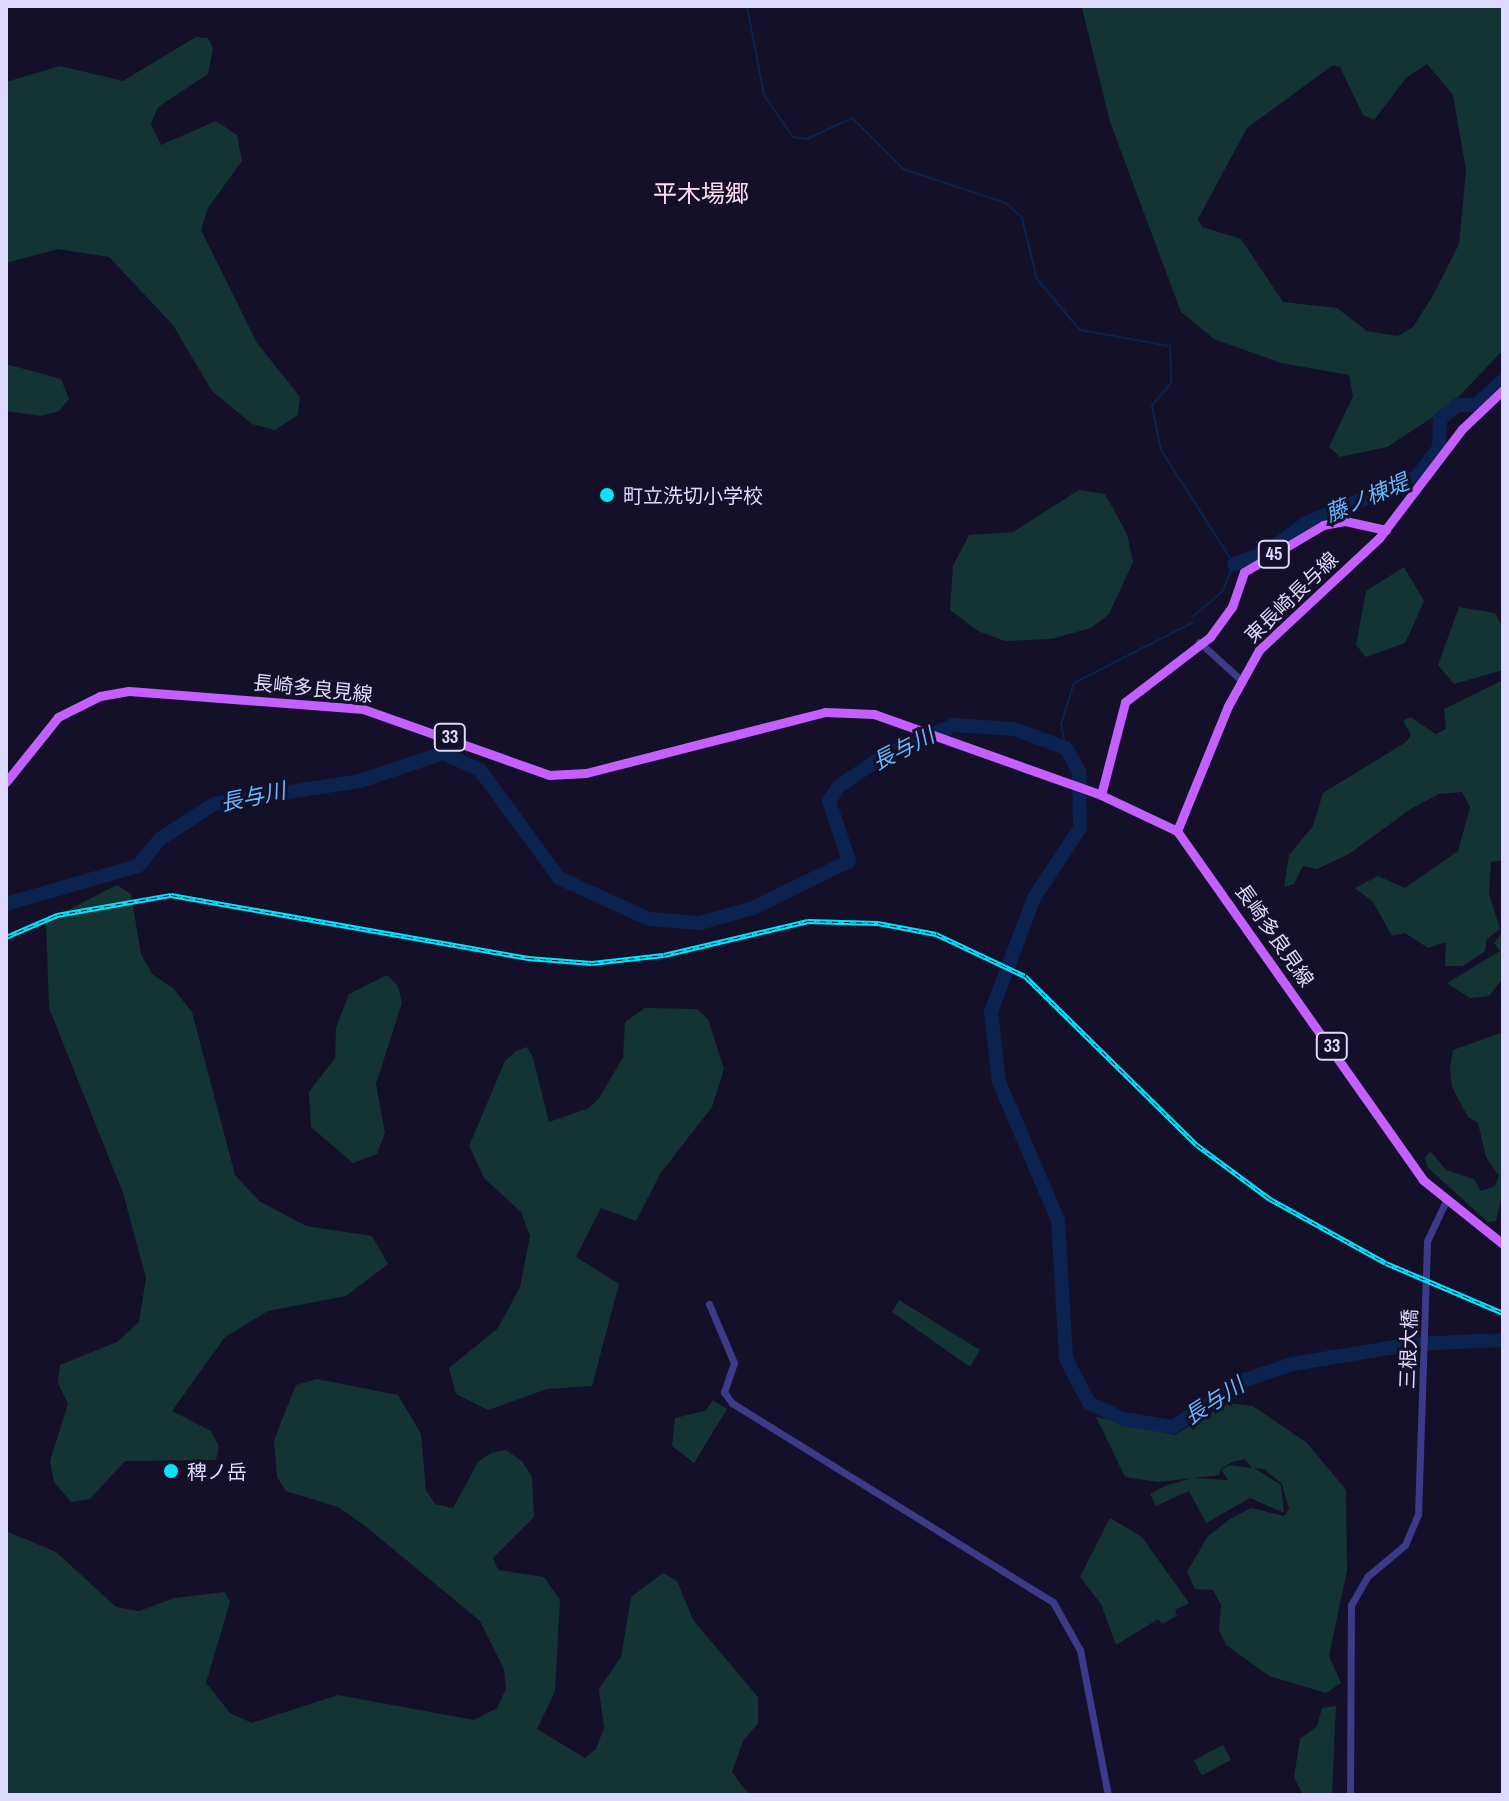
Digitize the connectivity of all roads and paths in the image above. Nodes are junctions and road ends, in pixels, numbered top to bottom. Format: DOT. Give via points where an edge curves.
graph roads {
  1 [pos="1503,390"];
  2 [pos="1386,530"];
  3 [pos="1199,642"];
  4 [pos="1240,679"];
  5 [pos="6,782"];
  6 [pos="1097,794"];
  7 [pos="1177,831"];
  8 [pos="1445,1203"];
  9 [pos="1503,1244"];
  10 [pos="709,1304"];
  11 [pos="1108,1795"];
  12 [pos="1350,1795"];
  1 -- 2 [label="main road, 東長崎長与線" via="1462,429"];
  2 -- 3 [label="main road, 東長崎長与線 / 45" via="1345,521 1305,531 1244,572 1232,607"];
  2 -- 4 [label="main road, 東長崎長与線" via="1259,650"];
  3 -- 4 [label="street"];
  3 -- 6 [label="main road, 東長崎長与線 / 45" via="1125,702"];
  4 -- 7 [label="main road, 東長崎長与線"];
  5 -- 6 [label="main road, 長崎多良見線 / 33" via="58,717 100,696 129,691 363,709 549,775 586,773 850,709 919,728"];
  6 -- 7 [label="main road, 長崎多良見線 / 33"];
  7 -- 8 [label="main road, 長崎多良見線 / 33"];
  8 -- 9 [label="main road, 長崎多良見線 / 33"];
  8 -- 12 [label="street, 三根大橋" via="1427,1241 1421,1457 1413,1530 1368,1576 1351,1605"];
  10 -- 11 [label="street" via="734,1363 724,1392 732,1403 1053,1602 1080,1650"];
}
